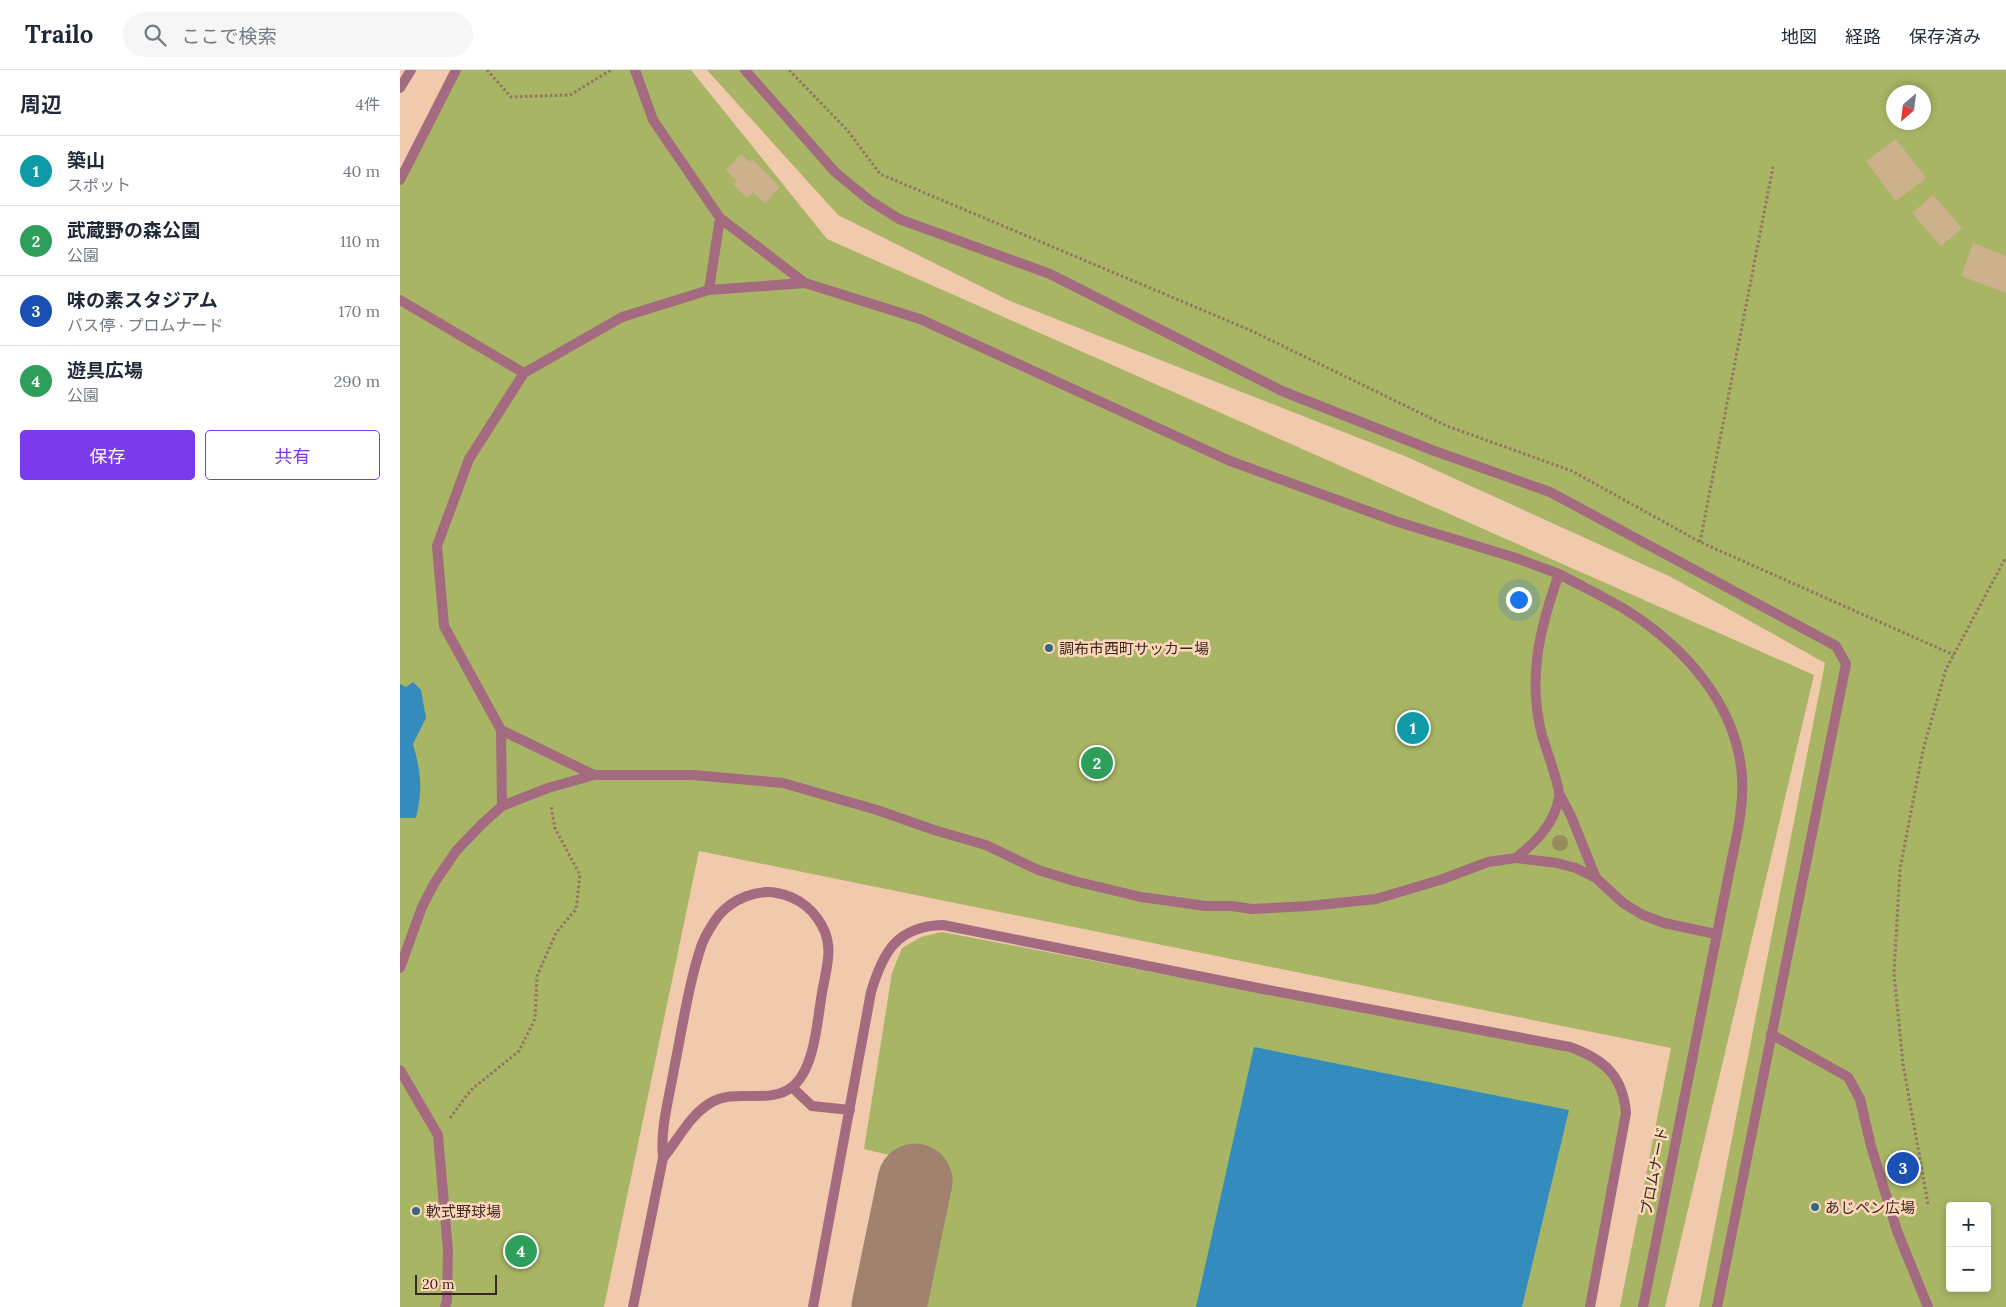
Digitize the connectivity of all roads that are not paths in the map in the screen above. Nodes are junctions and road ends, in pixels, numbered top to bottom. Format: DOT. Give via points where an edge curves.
graph roads {
  1 [pos="411,70"];
  2 [pos="456,70"];
  3 [pos="635,70"];
  4 [pos="745,70"];
  5 [pos="400,88"];
  6 [pos="400,180"];
  7 [pos="720,218"];
  8 [pos="805,283"];
  9 [pos="710,290"];
  10 [pos="400,300"];
  11 [pos="524,373"];
  12 [pos="1559,574"];
  13 [pos="501,730"];
  14 [pos="594,775"];
  15 [pos="1560,795"];
  16 [pos="502,806"];
  17 [pos="1516,858"];
  18 [pos="1596,878"];
  19 [pos="1716,934"];
  20 [pos="400,968"];
  21 [pos="1771,1034"];
  22 [pos="400,1070"];
  23 [pos="792,1087"];
  24 [pos="850,1110"];
  25 [pos="663,1158"];
  26 [pos="445,1307"];
  27 [pos="633,1307"];
  28 [pos="813,1307"];
  29 [pos="1590,1307"];
  30 [pos="1642,1307"];
  31 [pos="1717,1307"];
  32 [pos="1928,1307"];
  1 -- 5 [label="street"];
  2 -- 6 [label="street"];
  3 -- 7 [label="street" via="652,120"];
  4 -- 21 [label="street" via="835,172 899,219 1050,274 1315,405 1550,492 1836,646 1846,664"];
  7 -- 8 [label="street"];
  7 -- 9 [label="street"];
  8 -- 9 [label="street"];
  8 -- 12 [label="street, プロムナード" via="920,319 1230,461 1398,522"];
  9 -- 11 [label="street" via="622,318"];
  10 -- 11 [label="street"];
  11 -- 13 [label="street" via="469,459 437,546 444,626"];
  12 -- 15 [label="street" via="1537,648 1535,698"];
  12 -- 19 [label="street, プロムナード" via="1626,610 1660,636 1707,682 1731,725 1741,764 1742,806"];
  13 -- 14 [label="street"];
  13 -- 16 [label="street"];
  14 -- 16 [label="street"];
  14 -- 17 [label="street" via="694,775 783,783 986,845 1038,870 1074,881 1141,897 1206,906 1252,909 1376,899 1482,864"];
  15 -- 17 [label="street" via="1543,833"];
  15 -- 18 [label="street"];
  16 -- 20 [label="street" via="456,851 434,882"];
  17 -- 18 [label="street" via="1557,863"];
  18 -- 19 [label="street" via="1623,903 1643,915"];
  19 -- 30 [label="street, プロムナード"];
  21 -- 31 [label="street"];
  21 -- 32 [label="street" via="1848,1077 1860,1099 1870,1146 1897,1231"];
  22 -- 26 [label="street" via="438,1135 448,1251"];
  23 -- 24 [label="street" via="812,1106"];
  23 -- 25 [label="street" via="774,1095 733,1097 712,1102 685,1127"];
  23 -- 25 [label="street" via="806,1067 812,1049 828,946 825,933 811,910 801,902 768,892 748,896 726,908 702,942 661,1138"];
  24 -- 28 [label="street"];
  24 -- 29 [label="street" via="871,992 880,966 896,940 929,926 943,926 1570,1047 1588,1054 1610,1070 1618,1080 1625,1100 1624,1128"];
  25 -- 27 [label="street"];
}
